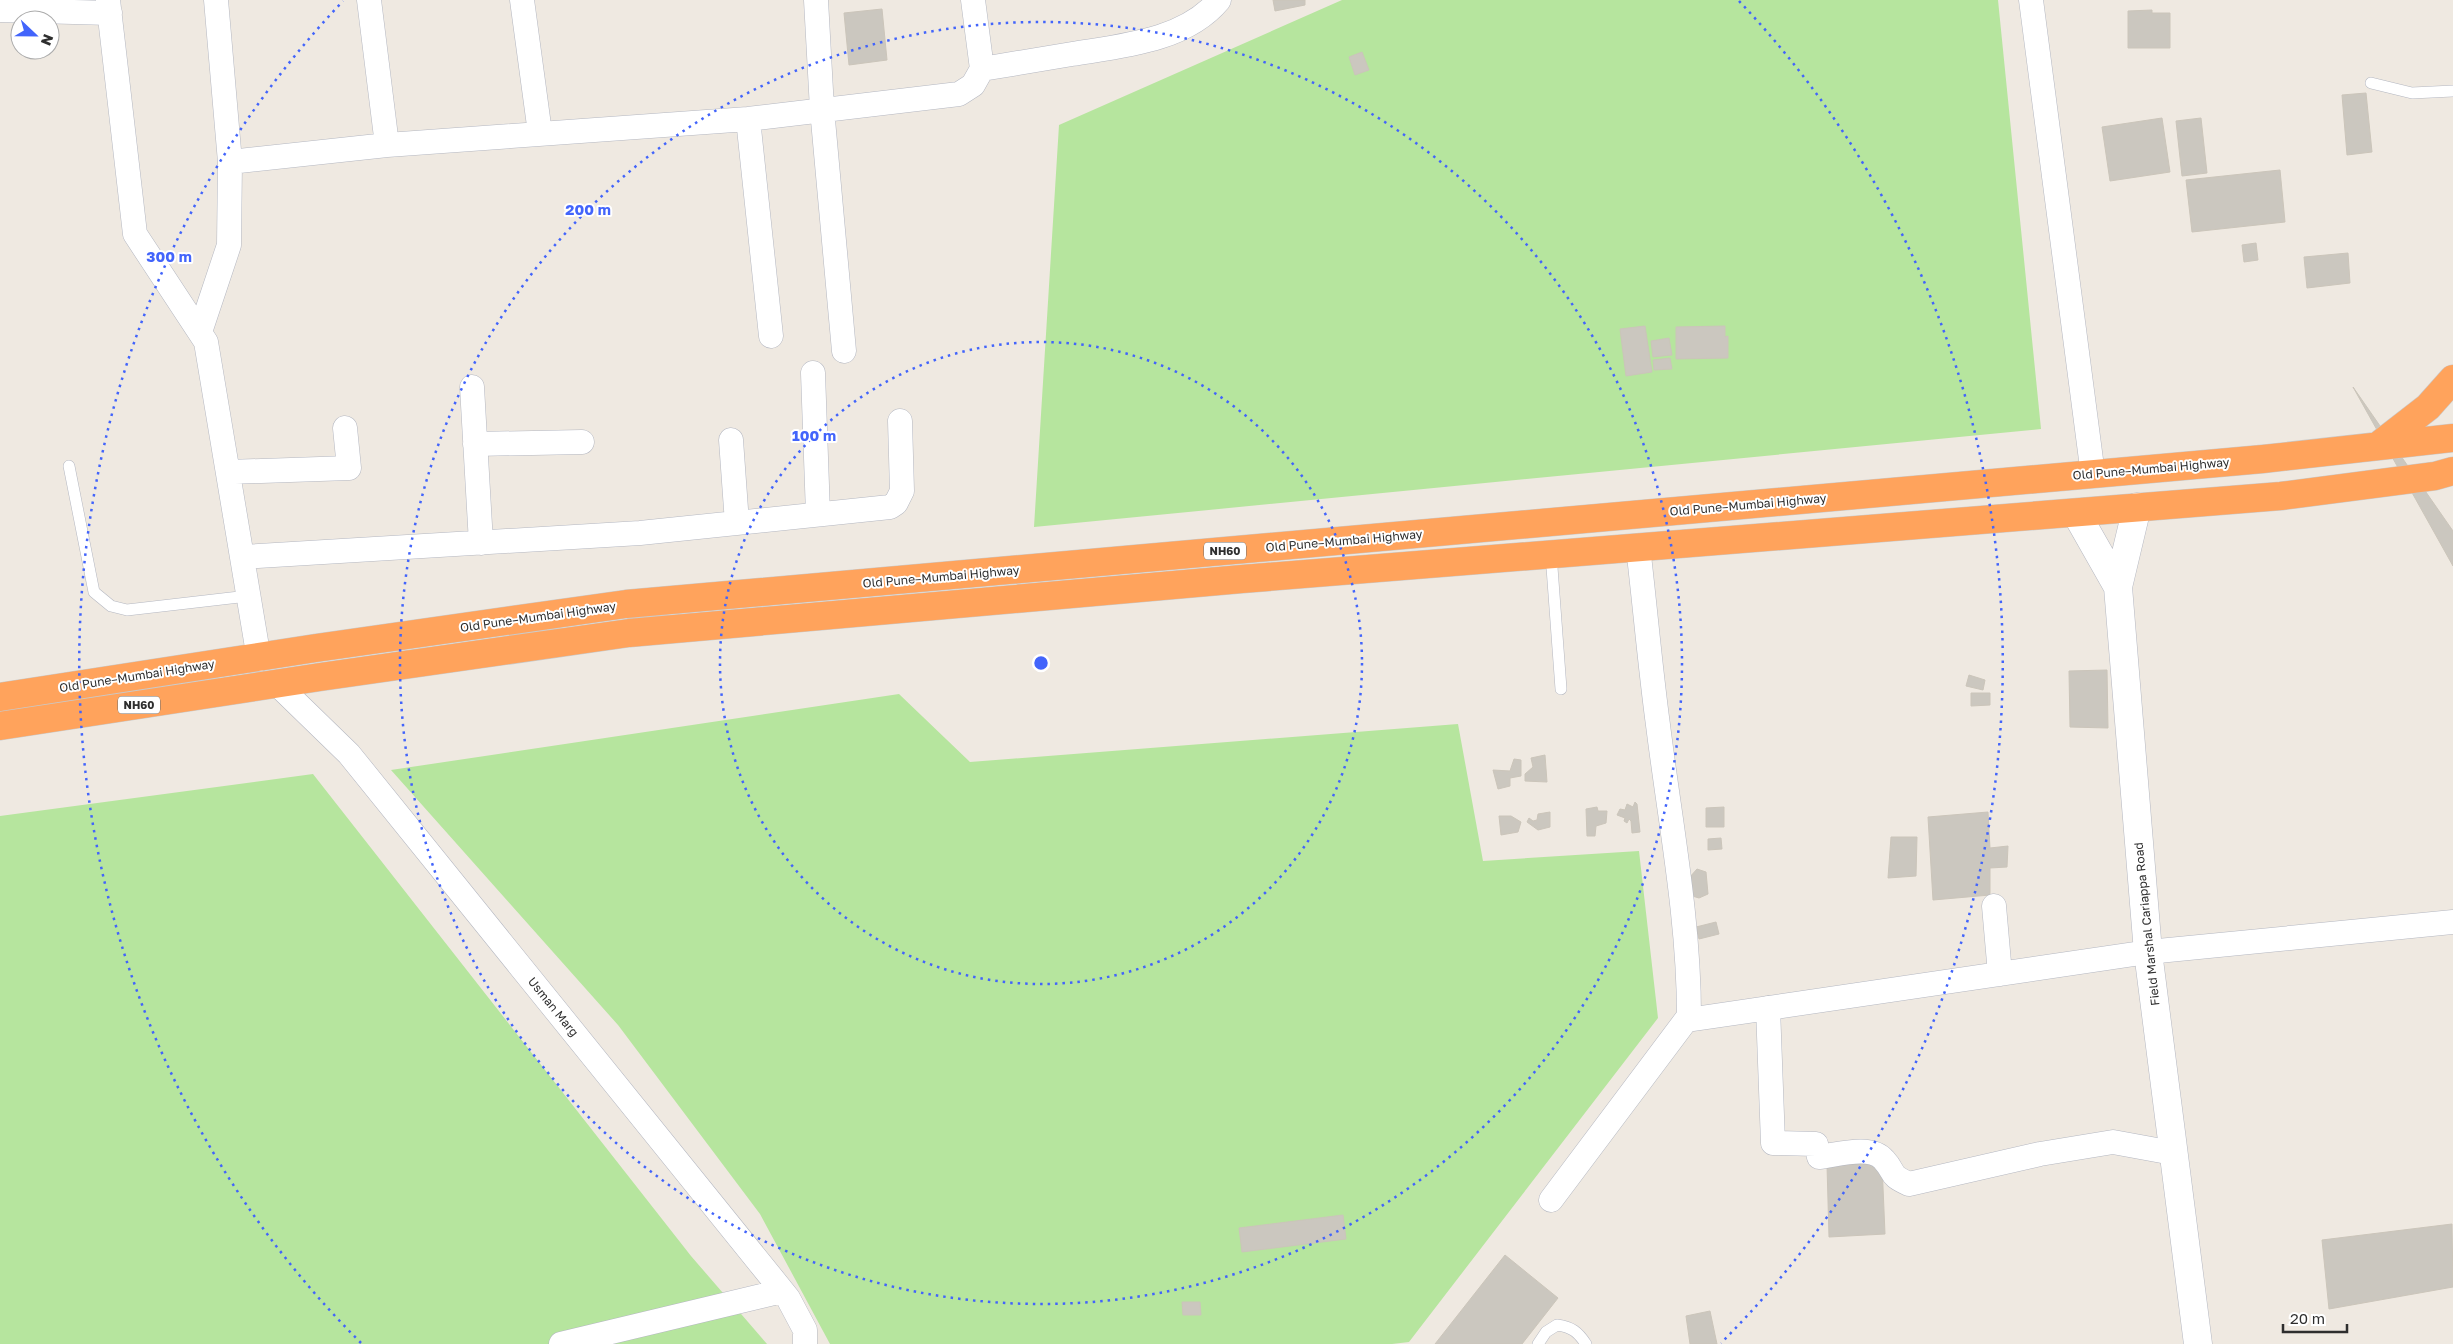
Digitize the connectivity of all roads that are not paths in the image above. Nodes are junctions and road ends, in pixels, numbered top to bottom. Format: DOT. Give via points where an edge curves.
graph roads {
  1 [pos="216,0"];
  2 [pos="368,0"];
  3 [pos="522,0"];
  4 [pos="816,0"];
  5 [pos="973,0"];
  6 [pos="1219,0"];
  7 [pos="2031,0"];
  8 [pos="109,7"];
  9 [pos="0,10"];
  10 [pos="982,69"];
  11 [pos="2371,83"];
  12 [pos="2453,91"];
  13 [pos="822,109"];
  14 [pos="748,119"];
  15 [pos="540,133"];
  16 [pos="387,145"];
  17 [pos="230,162"];
  18 [pos="200,332"];
  19 [pos="771,336"];
  20 [pos="844,351"];
  21 [pos="813,373"];
  22 [pos="2453,379"];
  23 [pos="472,387"];
  24 [pos="900,421"];
  25 [pos="345,428"];
  26 [pos="2453,438"];
  27 [pos="731,440"];
  28 [pos="582,442"];
  29 [pos="475,444"];
  30 [pos="2379,445"];
  31 [pos="69,466"];
  32 [pos="2453,471"];
  33 [pos="228,472"];
  34 [pos="2093,475"];
  35 [pos="2137,507"];
  36 [pos="2076,513"];
  37 [pos="818,514"];
  38 [pos="737,523"];
  39 [pos="481,543"];
  40 [pos="1638,547"];
  41 [pos="1551,554"];
  42 [pos="242,557"];
  43 [pos="2118,587"];
  44 [pos="248,596"];
  45 [pos="259,658"];
  46 [pos="278,685"];
  47 [pos="1561,689"];
  48 [pos="0,697"];
  49 [pos="0,726"];
  50 [pos="1994,906"];
  51 [pos="2453,922"];
  52 [pos="2148,952"];
  53 [pos="2000,974"];
  54 [pos="1768,1008"];
  55 [pos="1687,1020"];
  56 [pos="2173,1154"];
  57 [pos="1551,1200"];
  58 [pos="782,1291"];
  59 [pos="614,1338"];
  60 [pos="561,1344"];
  61 [pos="805,1344"];
  62 [pos="1538,1344"];
  63 [pos="1586,1344"];
  64 [pos="2198,1344"];
  1 -- 17 [label="street"];
  2 -- 16 [label="street"];
  3 -- 15 [label="street"];
  4 -- 13 [label="street"];
  5 -- 10 [label="street"];
  6 -- 10 [label="street" via="1188,24 1140,43"];
  7 -- 34 [label="street"];
  8 -- 9 [label="street"];
  8 -- 18 [label="street" via="135,234"];
  10 -- 13 [label="street" via="973,85 958,94"];
  11 -- 12 [label="lane" via="2412,93"];
  13 -- 14 [label="street"];
  13 -- 20 [label="street"];
  14 -- 15 [label="street"];
  14 -- 19 [label="street"];
  15 -- 16 [label="street"];
  16 -- 17 [label="street"];
  17 -- 18 [label="street" via="228,246"];
  18 -- 33 [label="street" via="206,342"];
  21 -- 37 [label="street"];
  22 -- 30 [label="highway" via="2428,407"];
  23 -- 29 [label="street"];
  24 -- 37 [label="street" via="902,491 896,504"];
  25 -- 33 [label="street" via="349,468"];
  26 -- 30 [label="highway, Old Pune–Mumbai Highway / NH60"];
  27 -- 38 [label="street"];
  28 -- 29 [label="street"];
  29 -- 39 [label="street"];
  30 -- 34 [label="highway, Old Pune–Mumbai Highway / NH60" via="2263,460"];
  31 -- 44 [label="lane" via="94,592 110,606 127,610"];
  32 -- 35 [label="highway, NH60" via="2436,476 2281,496"];
  33 -- 42 [label="street"];
  34 -- 45 [label="highway, Old Pune–Mumbai Highway / NH60" via="626,604"];
  35 -- 36 [label="highway, NH60"];
  35 -- 43 [label="street"];
  36 -- 40 [label="highway, NH60"];
  36 -- 43 [label="street, Field Marshal Cariappa Road"];
  37 -- 38 [label="street"];
  38 -- 39 [label="street"];
  39 -- 42 [label="street"];
  40 -- 41 [label="highway, NH60"];
  40 -- 55 [label="street" via="1677,856 1689,978"];
  41 -- 46 [label="highway, NH60" via="629,633"];
  41 -- 47 [label="lane"];
  42 -- 44 [label="street"];
  43 -- 52 [label="street, Field Marshal Cariappa Road"];
  44 -- 45 [label="street"];
  45 -- 48 [label="highway, Old Pune–Mumbai Highway / NH60"];
  46 -- 49 [label="highway, NH60"];
  46 -- 58 [label="street, Usman Marg" via="349,754"];
  50 -- 53 [label="street"];
  51 -- 52 [label="street"];
  52 -- 53 [label="street"];
  52 -- 56 [label="street, Field Marshal Cariappa Road"];
  53 -- 54 [label="street"];
  54 -- 55 [label="street"];
  54 -- 56 [label="street" via="1773,1143 1816,1144 1819,1157 1873,1152 1884,1159 1893,1177 1908,1184 2040,1154 2113,1142"];
  55 -- 57 [label="street"];
  56 -- 64 [label="street, Field Marshal Cariappa Road"];
  58 -- 59 [label="street"];
  58 -- 61 [label="street, Usman Marg" via="805,1330"];
  59 -- 60 [label="street"];
  62 -- 63 [label="lane" via="1546,1332 1557,1325 1568,1326 1578,1332"];
}
